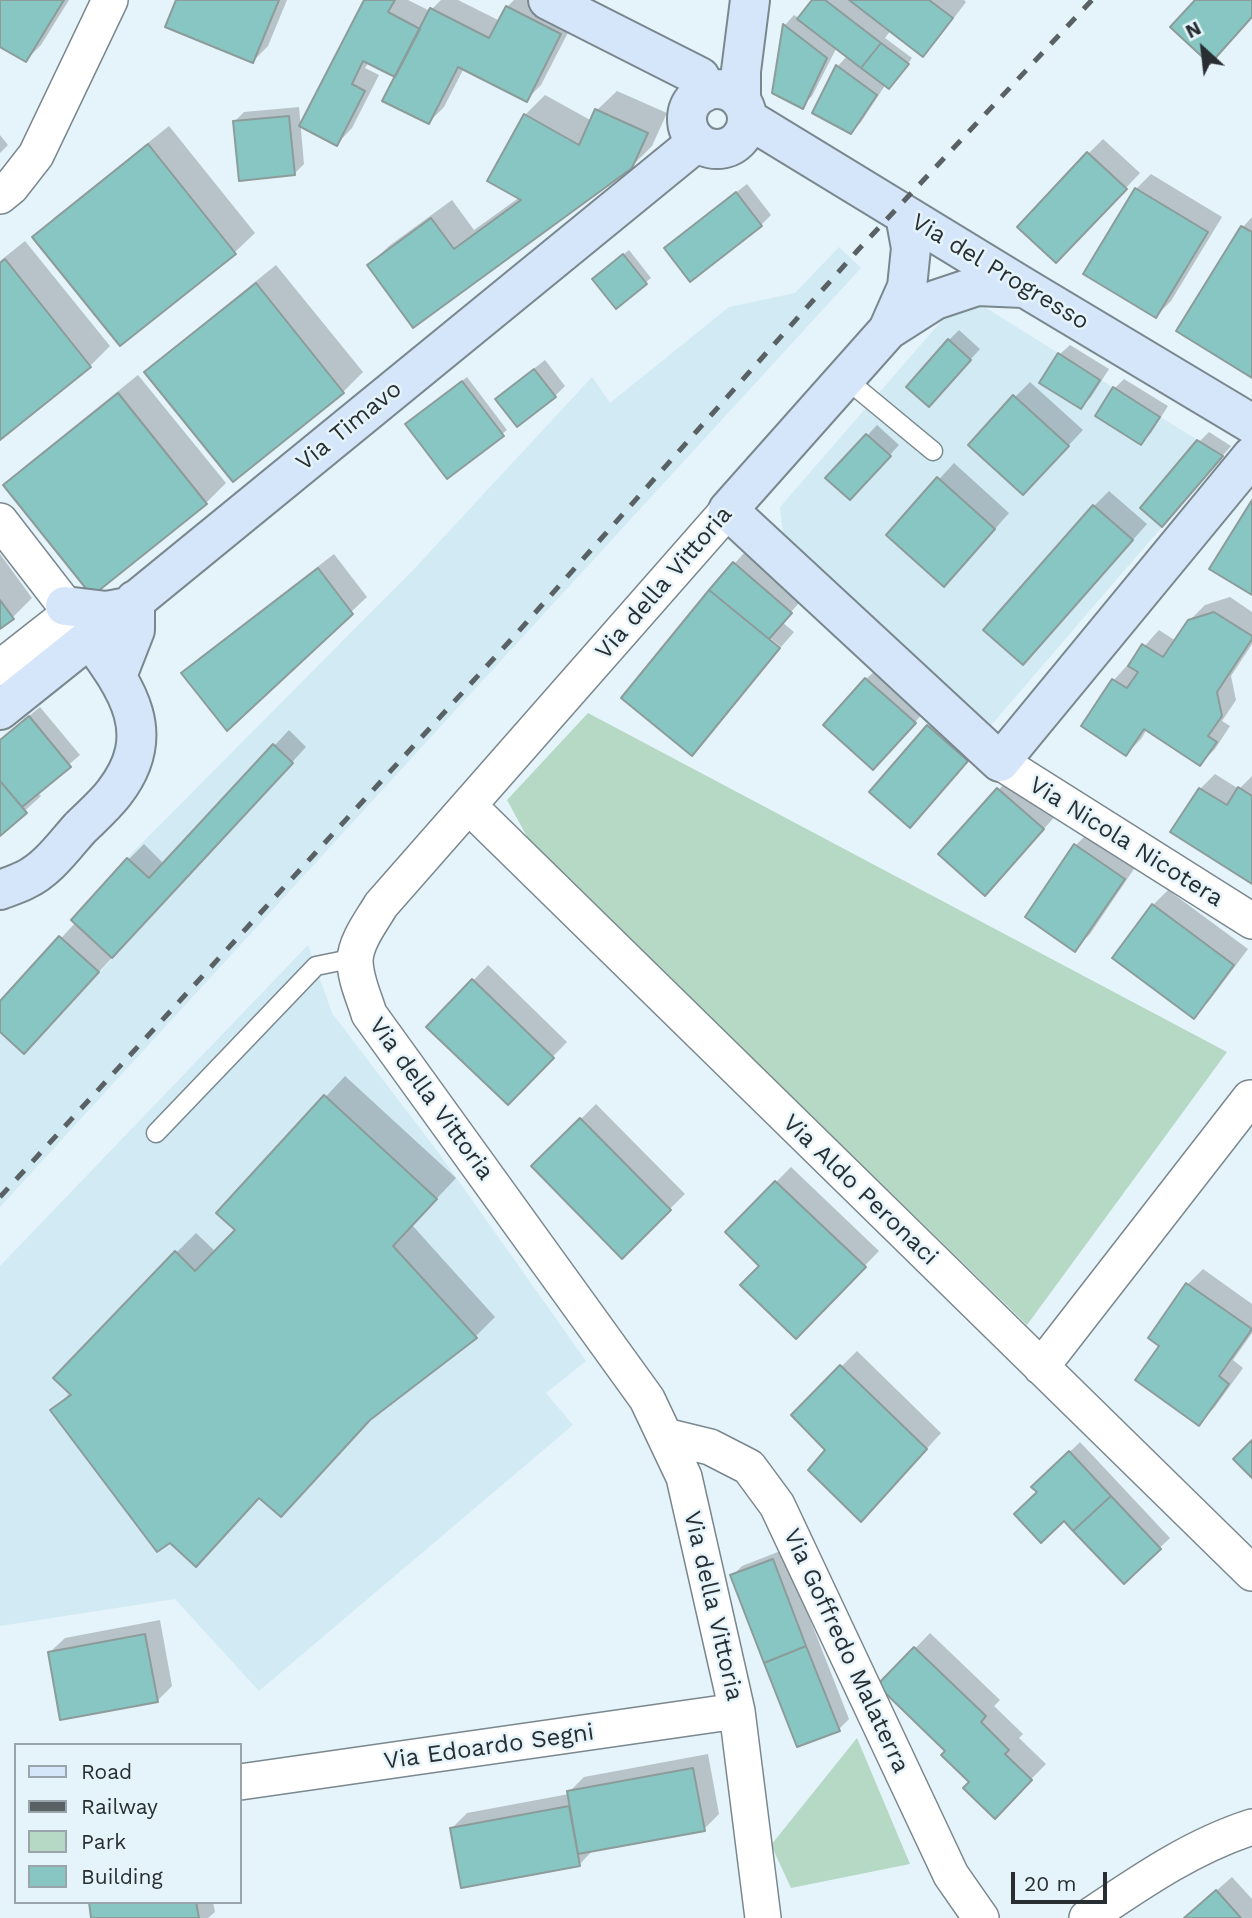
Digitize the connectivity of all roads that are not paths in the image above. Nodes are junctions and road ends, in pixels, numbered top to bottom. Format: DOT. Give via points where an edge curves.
graph roads {
  1 [pos="110,0"];
  2 [pos="548,0"];
  3 [pos="750,0"];
  4 [pos="703,93"];
  5 [pos="745,109"];
  6 [pos="697,142"];
  7 [pos="0,196"];
  8 [pos="905,215"];
  9 [pos="1025,288"];
  10 [pos="888,330"];
  11 [pos="846,379"];
  12 [pos="1252,424"];
  13 [pos="933,451"];
  14 [pos="1252,456"];
  15 [pos="728,510"];
  16 [pos="0,521"];
  17 [pos="131,604"];
  18 [pos="75,619"];
  19 [pos="0,668"];
  20 [pos="117,676"];
  21 [pos="0,710"];
  22 [pos="1000,762"];
  23 [pos="469,806"];
  24 [pos="0,890"];
  25 [pos="1252,921"];
  26 [pos="355,958"];
  27 [pos="1250,1098"];
  28 [pos="156,1133"];
  29 [pos="1041,1367"];
  30 [pos="665,1436"];
  31 [pos="1252,1573"];
  32 [pos="737,1712"];
  33 [pos="242,1782"];
  34 [pos="1252,1827"];
  35 [pos="758,1879"];
  36 [pos="739,1918"];
  37 [pos="763,1918"];
  38 [pos="981,1918"];
  39 [pos="1087,1918"];
  1 -- 7 [label="street" via="36,155"];
  2 -- 4 [label="street" via="700,77"];
  3 -- 5 [label="street" via="741,71"];
  4 -- 5 [label="street" via="724,89"];
  4 -- 6 [label="street" via="695,98 687,116"];
  5 -- 6 [label="street" via="746,130 733,145 714,149"];
  5 -- 8 [label="street, Via del Progresso"];
  6 -- 17 [label="street, Via Timavo"];
  8 -- 9 [label="street, Via del Progresso"];
  8 -- 10 [label="street, Via della Vittoria" via="911,248 907,287"];
  9 -- 10 [label="street, Via della Vittoria" via="976,286 935,300"];
  9 -- 12 [label="street, Via del Progresso"];
  10 -- 11 [label="street, Via della Vittoria"];
  11 -- 13 [label="lane"];
  11 -- 15 [label="street, Via della Vittoria"];
  14 -- 22 [label="street"];
  15 -- 22 [label="street"];
  15 -- 23 [label="street, Via della Vittoria"];
  16 -- 18 [label="street"];
  17 -- 18 [label="street, Via Timavo"];
  17 -- 20 [label="street" via="135,630"];
  18 -- 19 [label="street, Via Timavo"];
  18 -- 20 [label="street"];
  18 -- 21 [label="street, Via Timavo"];
  20 -- 24 [label="street" via="132,705 136,727 132,764 114,793 42,868 27,880"];
  22 -- 25 [label="street, Via Nicola Nicotera"];
  23 -- 26 [label="street, Via della Vittoria" via="381,905"];
  23 -- 29 [label="street, Via Aldo Peronaci"];
  26 -- 28 [label="lane" via="316,966"];
  26 -- 30 [label="street, Via della Vittoria" via="369,1014 648,1399"];
  27 -- 29 [label="street"];
  29 -- 31 [label="street, Via Aldo Peronaci"];
  30 -- 32 [label="street, Via della Vittoria" via="684,1477"];
  30 -- 38 [label="street, Via Goffredo Malaterra" via="710,1447 749,1467 777,1505 951,1875"];
  32 -- 33 [label="street, Via Edoardo Segni"];
  32 -- 35 [label="street, Via della Vittoria"];
  34 -- 39 [label="street" via="1224,1836 1148,1877"];
  35 -- 36 [label="street"];
  35 -- 37 [label="street, Via della Vittoria"];
}
